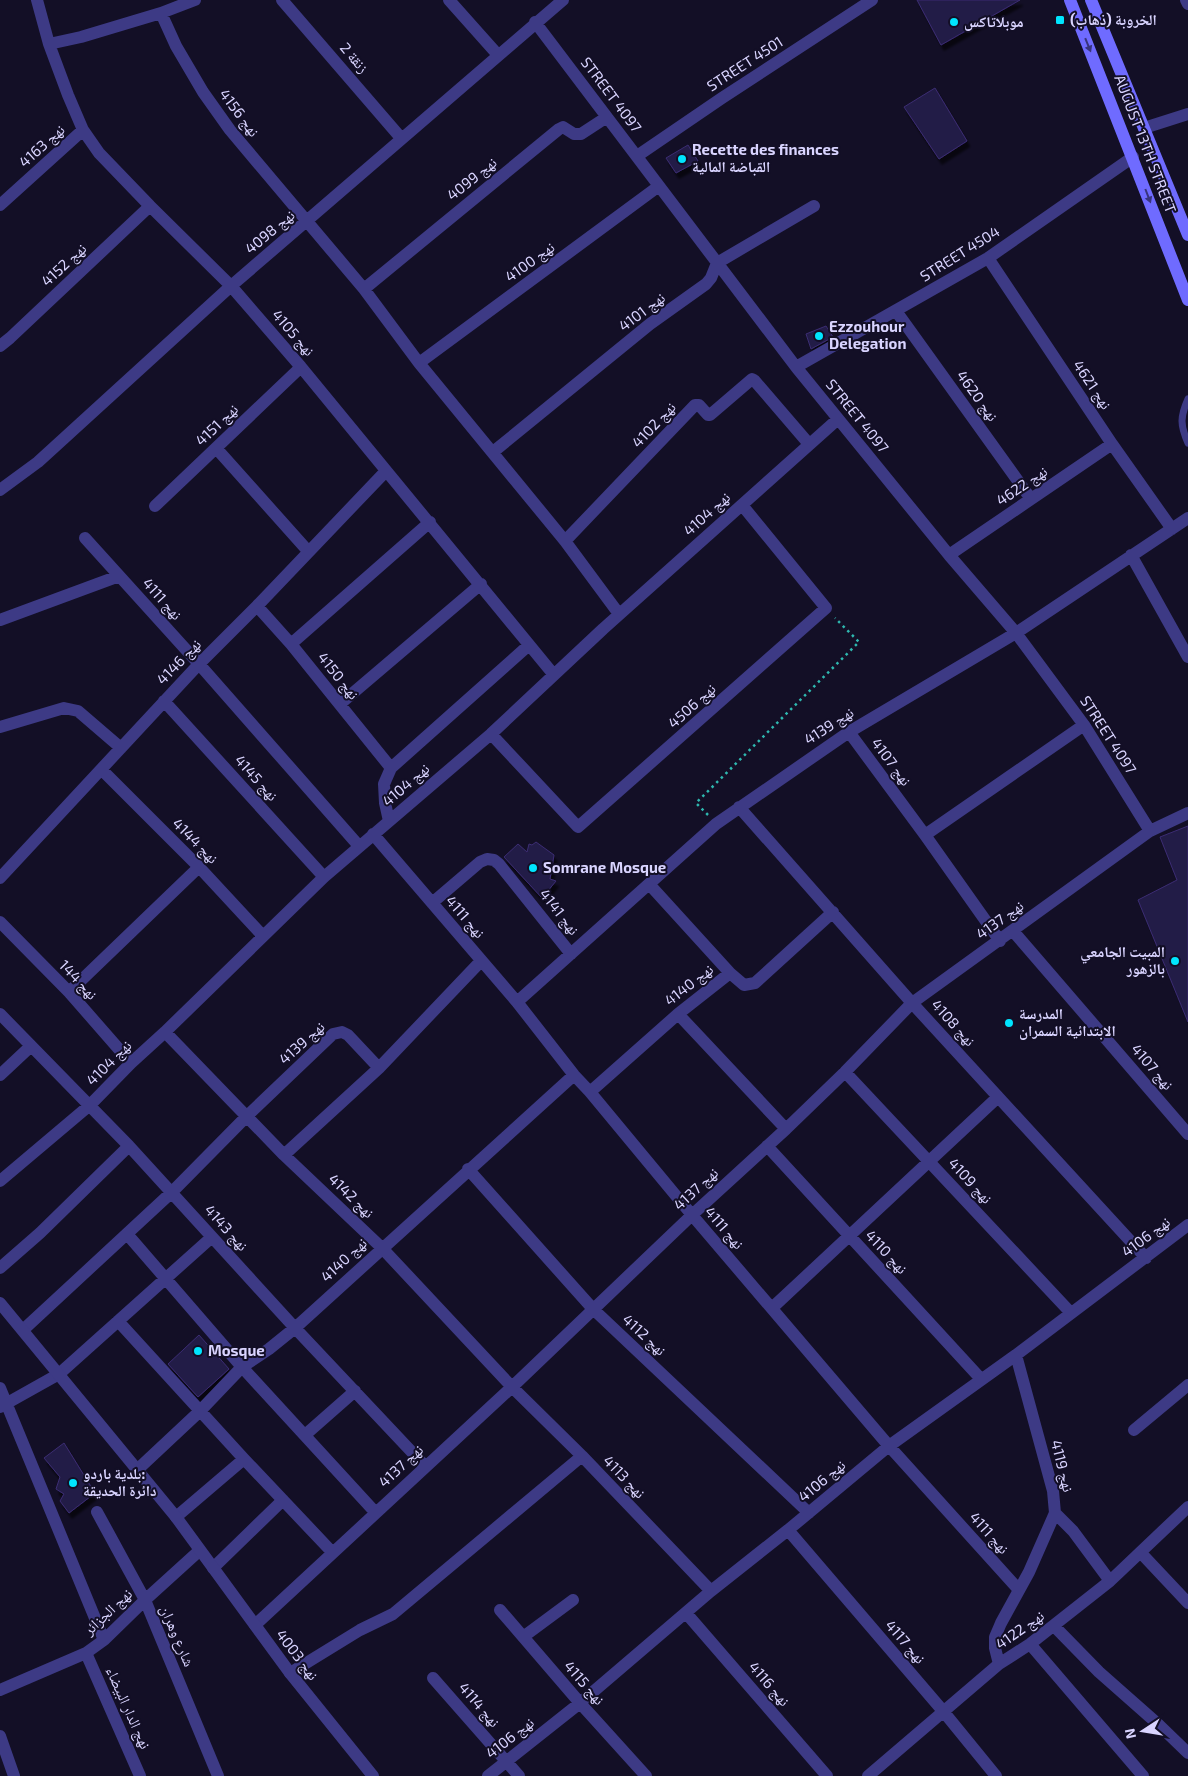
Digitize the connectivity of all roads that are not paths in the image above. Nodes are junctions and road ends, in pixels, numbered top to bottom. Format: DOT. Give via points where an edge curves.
graph roads {
  1 [pos="37,0"];
  2 [pos="282,0"];
  3 [pos="449,0"];
  4 [pos="563,0"];
  5 [pos="872,0"];
  6 [pos="1070,0"];
  7 [pos="1091,0"];
  8 [pos="1186,0"];
  9 [pos="192,1"];
  10 [pos="1188,4"];
  11 [pos="161,13"];
  12 [pos="535,22"];
  13 [pos="49,44"];
  14 [pos="498,55"];
  15 [pos="1188,114"];
  16 [pos="607,117"];
  17 [pos="1144,128"];
  18 [pos="83,130"];
  19 [pos="402,138"];
  20 [pos="637,156"];
  21 [pos="1133,157"];
  22 [pos="659,186"];
  23 [pos="0,205"];
  24 [pos="150,206"];
  25 [pos="814,206"];
  26 [pos="307,222"];
  27 [pos="1188,235"];
  28 [pos="988,258"];
  29 [pos="717,263"];
  30 [pos="231,286"];
  31 [pos="364,289"];
  32 [pos="1188,300"];
  33 [pos="896,311"];
  34 [pos="0,346"];
  35 [pos="420,363"];
  36 [pos="301,366"];
  37 [pos="796,367"];
  38 [pos="1188,399"];
  39 [pos="838,419"];
  40 [pos="1188,443"];
  41 [pos="809,444"];
  42 [pos="1112,444"];
  43 [pos="216,448"];
  44 [pos="493,452"];
  45 [pos="386,471"];
  46 [pos="0,490"];
  47 [pos="1031,499"];
  48 [pos="742,505"];
  49 [pos="155,506"];
  50 [pos="1188,518"];
  51 [pos="430,522"];
  52 [pos="1172,529"];
  53 [pos="85,538"];
  54 [pos="565,541"];
  55 [pos="308,551"];
  56 [pos="949,555"];
  57 [pos="1131,555"];
  58 [pos="119,576"];
  59 [pos="481,584"];
  60 [pos="257,606"];
  61 [pos="619,614"];
  62 [pos="0,620"];
  63 [pos="1016,633"];
  64 [pos="291,644"];
  65 [pos="529,645"];
  66 [pos="1188,657"];
  67 [pos="199,664"];
  68 [pos="554,675"];
  69 [pos="164,701"];
  70 [pos="340,704"];
  71 [pos="1084,725"];
  72 [pos="0,727"];
  73 [pos="849,732"];
  74 [pos="491,734"];
  75 [pos="121,748"];
  76 [pos="391,768"];
  77 [pos="102,770"];
  78 [pos="739,807"];
  79 [pos="1188,813"];
  80 [pos="389,821"];
  81 [pos="1150,831"];
  82 [pos="373,834"];
  83 [pos="925,835"];
  84 [pos="359,846"];
  85 [pos="199,867"];
  86 [pos="324,877"];
  87 [pos="0,878"];
  88 [pos="649,884"];
  89 [pos="432,903"];
  90 [pos="833,912"];
  91 [pos="0,922"];
  92 [pos="1013,931"];
  93 [pos="263,936"];
  94 [pos="1000,940"];
  95 [pos="571,954"];
  96 [pos="481,961"];
  97 [pos="730,973"];
  98 [pos="69,992"];
  99 [pos="517,1002"];
  100 [pos="912,1003"];
  101 [pos="0,1014"];
  102 [pos="678,1014"];
  103 [pos="165,1032"];
  104 [pos="31,1046"];
  105 [pos="131,1062"];
  106 [pos="379,1068"];
  107 [pos="845,1072"];
  108 [pos="0,1075"];
  109 [pos="574,1075"];
  110 [pos="590,1092"];
  111 [pos="998,1098"];
  112 [pos="90,1105"];
  113 [pos="247,1116"];
  114 [pos="786,1129"];
  115 [pos="1188,1134"];
  116 [pos="129,1146"];
  117 [pos="766,1146"];
  118 [pos="284,1155"];
  119 [pos="930,1161"];
  120 [pos="468,1169"];
  121 [pos="0,1181"];
  122 [pos="172,1192"];
  123 [pos="692,1215"];
  124 [pos="1187,1229"];
  125 [pos="127,1234"];
  126 [pos="212,1237"];
  127 [pos="850,1237"];
  128 [pos="382,1248"];
  129 [pos="1146,1258"];
  130 [pos="0,1268"];
  131 [pos="164,1278"];
  132 [pos="0,1303"];
  133 [pos="772,1308"];
  134 [pos="593,1309"];
  135 [pos="1071,1313"];
  136 [pos="118,1321"];
  137 [pos="295,1328"];
  138 [pos="23,1330"];
  139 [pos="1016,1355"];
  140 [pos="242,1367"];
  141 [pos="59,1374"];
  142 [pos="981,1379"];
  143 [pos="1188,1384"];
  144 [pos="512,1387"];
  145 [pos="0,1388"];
  146 [pos="355,1391"];
  147 [pos="4,1406"];
  148 [pos="200,1411"];
  149 [pos="1134,1430"];
  150 [pos="305,1435"];
  151 [pos="889,1446"];
  152 [pos="582,1456"];
  153 [pos="244,1459"];
  154 [pos="425,1466"];
  155 [pos="137,1470"];
  156 [pos="283,1500"];
  157 [pos="1188,1508"];
  158 [pos="97,1512"];
  159 [pos="375,1512"];
  160 [pos="809,1513"];
  161 [pos="1055,1514"];
  162 [pos="176,1517"];
  163 [pos="788,1530"];
  164 [pos="199,1551"];
  165 [pos="332,1552"];
  166 [pos="1141,1553"];
  167 [pos="213,1568"];
  168 [pos="1110,1581"];
  169 [pos="1019,1590"];
  170 [pos="711,1591"];
  171 [pos="145,1600"];
  172 [pos="573,1600"];
  173 [pos="1188,1603"];
  174 [pos="500,1610"];
  175 [pos="686,1613"];
  176 [pos="255,1625"];
  177 [pos="1054,1626"];
  178 [pos="523,1636"];
  179 [pos="104,1640"];
  180 [pos="1030,1644"];
  181 [pos="86,1654"];
  182 [pos="999,1664"];
  183 [pos="290,1673"];
  184 [pos="433,1678"];
  185 [pos="0,1690"];
  186 [pos="580,1703"];
  187 [pos="942,1711"];
  188 [pos="0,1736"];
  189 [pos="1188,1753"];
  190 [pos="507,1762"];
  191 [pos="14,1776"];
  192 [pos="140,1776"];
  193 [pos="218,1776"];
  194 [pos="373,1776"];
  195 [pos="488,1776"];
  196 [pos="519,1776"];
  197 [pos="646,1776"];
  198 [pos="827,1776"];
  199 [pos="868,1776"];
  200 [pos="996,1776"];
  201 [pos="1143,1776"];
  1 -- 13 [label="street, نهج 4105"];
  2 -- 19 [label="street, زنقة 2"];
  3 -- 14 [label="street"];
  4 -- 12 [label="street, نهج 4098"];
  5 -- 20 [label="street, STREET 4501"];
  6 -- 21 [label="main road, AUGUST 13TH STREET, one-way"];
  7 -- 17 [label="main road, AUGUST 13TH STREET"];
  8 -- 10 [label="street"];
  9 -- 11 [label="street"];
  11 -- 13 [label="street"];
  11 -- 26 [label="street, نهج 4156" via="176,46 230,130"];
  12 -- 14 [label="street, نهج 4098"];
  12 -- 16 [label="street, STREET 4097"];
  13 -- 18 [label="street, نهج 4105"];
  14 -- 19 [label="street, نهج 4098"];
  15 -- 17 [label="street"];
  16 -- 20 [label="street, STREET 4097"];
  16 -- 31 [label="street, نهج 4099" via="581,134 574,134 564,127 558,129"];
  17 -- 27 [label="main road, AUGUST 13TH STREET"];
  18 -- 23 [label="street, نهج 4163"];
  18 -- 24 [label="street, نهج 4105" via="99,153"];
  19 -- 26 [label="street, نهج 4098"];
  20 -- 22 [label="street, STREET 4097"];
  21 -- 28 [label="street, STREET 4504"];
  21 -- 32 [label="main road, AUGUST 13TH STREET, one-way"];
  22 -- 29 [label="street, STREET 4097"];
  22 -- 35 [label="street, نهج 4100"];
  24 -- 30 [label="street, نهج 4105"];
  24 -- 34 [label="street, نهج 4152"];
  25 -- 29 [label="street"];
  26 -- 30 [label="street, نهج 4098"];
  26 -- 31 [label="street, نهج 4156"];
  28 -- 33 [label="street, STREET 4504"];
  28 -- 42 [label="street, نهج 4621"];
  29 -- 37 [label="street, STREET 4097"];
  29 -- 44 [label="street, نهج 4101" via="706,284 650,324"];
  30 -- 36 [label="street, نهج 4105"];
  30 -- 46 [label="street, نهج 4098" via="38,462"];
  31 -- 35 [label="street, نهج 4156"];
  33 -- 37 [label="street, STREET 4504"];
  33 -- 47 [label="street, نهج 4620"];
  35 -- 44 [label="street, نهج 4156"];
  36 -- 43 [label="street, نهج 4151"];
  36 -- 45 [label="street, نهج 4105"];
  37 -- 39 [label="street, STREET 4097"];
  38 -- 40 [label="lane" via="1182,412 1182,428"];
  39 -- 41 [label="street, نهج 4104"];
  39 -- 56 [label="street, STREET 4097"];
  41 -- 48 [label="street, نهج 4104"];
  41 -- 54 [label="street, نهج 4102" via="752,379 710,415 695,405"];
  42 -- 47 [label="street, نهج 4622"];
  42 -- 52 [label="street, نهج 4621"];
  43 -- 49 [label="street, نهج 4151"];
  43 -- 55 [label="street"];
  44 -- 54 [label="street, نهج 4156"];
  45 -- 51 [label="street, نهج 4105"];
  45 -- 55 [label="street, نهج 4146"];
  47 -- 56 [label="street, نهج 4622"];
  48 -- 61 [label="street, نهج 4104"];
  48 -- 74 [label="street, نهج 4506" via="826,608 578,827"];
  50 -- 52 [label="street, نهج 4139"];
  51 -- 59 [label="street, نهج 4105"];
  51 -- 64 [label="street"];
  52 -- 57 [label="street, نهج 4139"];
  53 -- 58 [label="street, نهج 4111"];
  54 -- 61 [label="street, نهج 4156"];
  55 -- 60 [label="street, نهج 4146"];
  56 -- 63 [label="street, STREET 4097"];
  57 -- 63 [label="street, نهج 4139"];
  57 -- 66 [label="street"];
  58 -- 62 [label="street, نهج 4111"];
  58 -- 67 [label="street, نهج 4111"];
  59 -- 65 [label="street, نهج 4105"];
  59 -- 70 [label="street"];
  60 -- 64 [label="street, نهج 4150"];
  60 -- 67 [label="street, نهج 4146"];
  61 -- 68 [label="street, نهج 4104"];
  63 -- 71 [label="street, STREET 4097"];
  63 -- 73 [label="street, نهج 4139"];
  64 -- 70 [label="street, نهج 4150"];
  65 -- 68 [label="street, نهج 4105"];
  65 -- 76 [label="street"];
  67 -- 69 [label="street, نهج 4146"];
  67 -- 84 [label="street, نهج 4111"];
  68 -- 74 [label="street, نهج 4104"];
  69 -- 75 [label="street, نهج 4146"];
  69 -- 86 [label="street, نهج 4145"];
  70 -- 76 [label="street, نهج 4150"];
  71 -- 81 [label="street, STREET 4097"];
  71 -- 83 [label="street"];
  72 -- 75 [label="street" via="49,711 70,708"];
  73 -- 78 [label="street, نهج 4139"];
  73 -- 83 [label="street, نهج 4107"];
  74 -- 80 [label="street, نهج 4104"];
  75 -- 77 [label="street, نهج 4146"];
  76 -- 80 [label="street" via="384,784"];
  77 -- 85 [label="street, نهج 4144"];
  77 -- 87 [label="street, نهج 4146"];
  78 -- 88 [label="street, نهج 4139"];
  78 -- 90 [label="street, نهج 4108"];
  79 -- 81 [label="street, نهج 4137"];
  80 -- 82 [label="street, نهج 4104"];
  81 -- 92 [label="street, نهج 4137"];
  82 -- 84 [label="street, نهج 4104"];
  82 -- 89 [label="street, نهج 4111"];
  83 -- 94 [label="street, نهج 4107"];
  84 -- 86 [label="street, نهج 4104"];
  85 -- 93 [label="street, نهج 4144"];
  85 -- 98 [label="street"];
  86 -- 93 [label="street, نهج 4104"];
  88 -- 95 [label="street, نهج 4139"];
  88 -- 97 [label="street"];
  89 -- 95 [label="street, نهج 4141" via="480,862 494,860"];
  89 -- 96 [label="street, نهج 4111"];
  90 -- 97 [label="street, نهج 4140" via="755,983 744,985"];
  90 -- 100 [label="street, نهج 4108"];
  91 -- 98 [label="street, نهج 144"];
  92 -- 94 [label="street, نهج 4137"];
  92 -- 115 [label="street, نهج 4107"];
  93 -- 103 [label="street, نهج 4104"];
  94 -- 100 [label="street, نهج 4137"];
  95 -- 99 [label="street, نهج 4139"];
  96 -- 99 [label="street, نهج 4111"];
  96 -- 106 [label="street"];
  97 -- 102 [label="street, نهج 4140"];
  98 -- 105 [label="street, نهج 144"];
  99 -- 109 [label="street, نهج 4111"];
  100 -- 107 [label="street, نهج 4137"];
  100 -- 111 [label="street, نهج 4108"];
  101 -- 104 [label="street, نهج 4143"];
  102 -- 110 [label="street, نهج 4140"];
  102 -- 114 [label="street"];
  103 -- 105 [label="street, نهج 4104"];
  103 -- 113 [label="street, نهج 4142"];
  104 -- 108 [label="street"];
  104 -- 112 [label="street, نهج 4143"];
  105 -- 112 [label="street, نهج 4104"];
  106 -- 113 [label="street, نهج 4139" via="348,1035 338,1032"];
  106 -- 118 [label="street"];
  107 -- 114 [label="street, نهج 4137"];
  107 -- 119 [label="street, نهج 4109"];
  109 -- 110 [label="street, نهج 4111"];
  109 -- 120 [label="street, نهج 4140"];
  110 -- 123 [label="street, نهج 4111"];
  111 -- 119 [label="street"];
  111 -- 129 [label="street, نهج 4108"];
  112 -- 116 [label="street, نهج 4143"];
  112 -- 121 [label="street, نهج 4104"];
  113 -- 118 [label="street, نهج 4142"];
  113 -- 122 [label="street"];
  114 -- 117 [label="street, نهج 4137"];
  116 -- 122 [label="street, نهج 4143"];
  116 -- 130 [label="street" via="40,1234"];
  117 -- 123 [label="street, نهج 4137"];
  117 -- 127 [label="street, نهج 4110"];
  118 -- 128 [label="street, نهج 4142"];
  119 -- 127 [label="street"];
  119 -- 135 [label="street, نهج 4109"];
  120 -- 128 [label="street, نهج 4140"];
  120 -- 134 [label="street, نهج 4112"];
  122 -- 125 [label="street"];
  122 -- 126 [label="street, نهج 4143"];
  123 -- 133 [label="street, نهج 4111"];
  123 -- 134 [label="street, نهج 4137"];
  124 -- 129 [label="street, نهج 4106"];
  125 -- 131 [label="street"];
  125 -- 138 [label="street"];
  126 -- 131 [label="street"];
  126 -- 137 [label="street, نهج 4143"];
  127 -- 133 [label="street"];
  127 -- 142 [label="street, نهج 4110"];
  128 -- 137 [label="street, نهج 4140"];
  128 -- 144 [label="street, نهج 4142"];
  129 -- 135 [label="street, نهج 4106"];
  131 -- 136 [label="street"];
  131 -- 140 [label="street"];
  132 -- 138 [label="street, نهج 4003"];
  133 -- 151 [label="street, نهج 4111"];
  134 -- 144 [label="street, نهج 4137"];
  134 -- 160 [label="street, نهج 4112"];
  135 -- 139 [label="street, نهج 4106"];
  136 -- 141 [label="street"];
  136 -- 148 [label="street"];
  137 -- 140 [label="street, نهج 4140"];
  137 -- 146 [label="street, نهج 4143"];
  138 -- 141 [label="street, نهج 4003"];
  139 -- 142 [label="street, نهج 4106"];
  139 -- 161 [label="street, نهج 4119" via="1053,1491"];
  140 -- 148 [label="street, نهج 4140"];
  140 -- 150 [label="street"];
  141 -- 147 [label="street"];
  141 -- 155 [label="street, نهج 4003"];
  142 -- 151 [label="street, نهج 4106"];
  143 -- 149 [label="street"];
  144 -- 152 [label="street, نهج 4113"];
  144 -- 154 [label="street, نهج 4137"];
  145 -- 147 [label="street"];
  146 -- 150 [label="street"];
  146 -- 154 [label="street, نهج 4143"];
  147 -- 179 [label="street"];
  148 -- 153 [label="street"];
  148 -- 155 [label="street, نهج 4140"];
  150 -- 159 [label="street"];
  151 -- 160 [label="street, نهج 4106"];
  151 -- 169 [label="street, نهج 4111"];
  152 -- 170 [label="street, نهج 4113"];
  152 -- 183 [label="street" via="394,1614 360,1630"];
  153 -- 156 [label="street"];
  153 -- 162 [label="street"];
  154 -- 159 [label="street, نهج 4137"];
  155 -- 162 [label="street, نهج 4003"];
  156 -- 165 [label="street"];
  156 -- 167 [label="street"];
  157 -- 166 [label="street, نهج 4122"];
  158 -- 171 [label="street, شارع وهران"];
  159 -- 165 [label="street, نهج 4137"];
  160 -- 163 [label="street, نهج 4106"];
  161 -- 168 [label="street" via="1073,1531"];
  161 -- 169 [label="street, نهج 4119"];
  162 -- 164 [label="street, نهج 4003"];
  163 -- 170 [label="street, نهج 4106"];
  163 -- 187 [label="street, نهج 4117"];
  164 -- 167 [label="street, نهج 4003"];
  164 -- 171 [label="street, نهج الجزائر"];
  165 -- 176 [label="street, نهج 4137"];
  166 -- 168 [label="street, نهج 4122"];
  166 -- 173 [label="street"];
  167 -- 176 [label="street, نهج 4003"];
  168 -- 177 [label="street, نهج 4122"];
  169 -- 182 [label="street, نهج 4119" via="995,1637"];
  170 -- 175 [label="street, نهج 4106"];
  171 -- 179 [label="street, نهج الجزائر"];
  171 -- 193 [label="street, شارع وهران"];
  172 -- 178 [label="street"];
  174 -- 178 [label="street, نهج 4115"];
  175 -- 186 [label="street, نهج 4106"];
  175 -- 198 [label="street, نهج 4116"];
  176 -- 183 [label="street, نهج 4003"];
  177 -- 180 [label="street, نهج 4122"];
  177 -- 189 [label="street"];
  178 -- 186 [label="street, نهج 4115"];
  179 -- 181 [label="street, نهج الجزائر"];
  180 -- 182 [label="street, نهج 4122"];
  180 -- 201 [label="street"];
  181 -- 185 [label="street, نهج الجزائر"];
  181 -- 192 [label="street, نهج الدار البيضاء"];
  182 -- 187 [label="street, نهج 4122"];
  183 -- 194 [label="street, نهج 4003"];
  184 -- 190 [label="street, نهج 4114"];
  186 -- 190 [label="street, نهج 4106"];
  186 -- 197 [label="street, نهج 4115"];
  187 -- 199 [label="street, نهج 4122"];
  187 -- 200 [label="street, نهج 4117"];
  188 -- 191 [label="street"];
  190 -- 195 [label="street, نهج 4106"];
  190 -- 196 [label="street, نهج 4114"];
}
